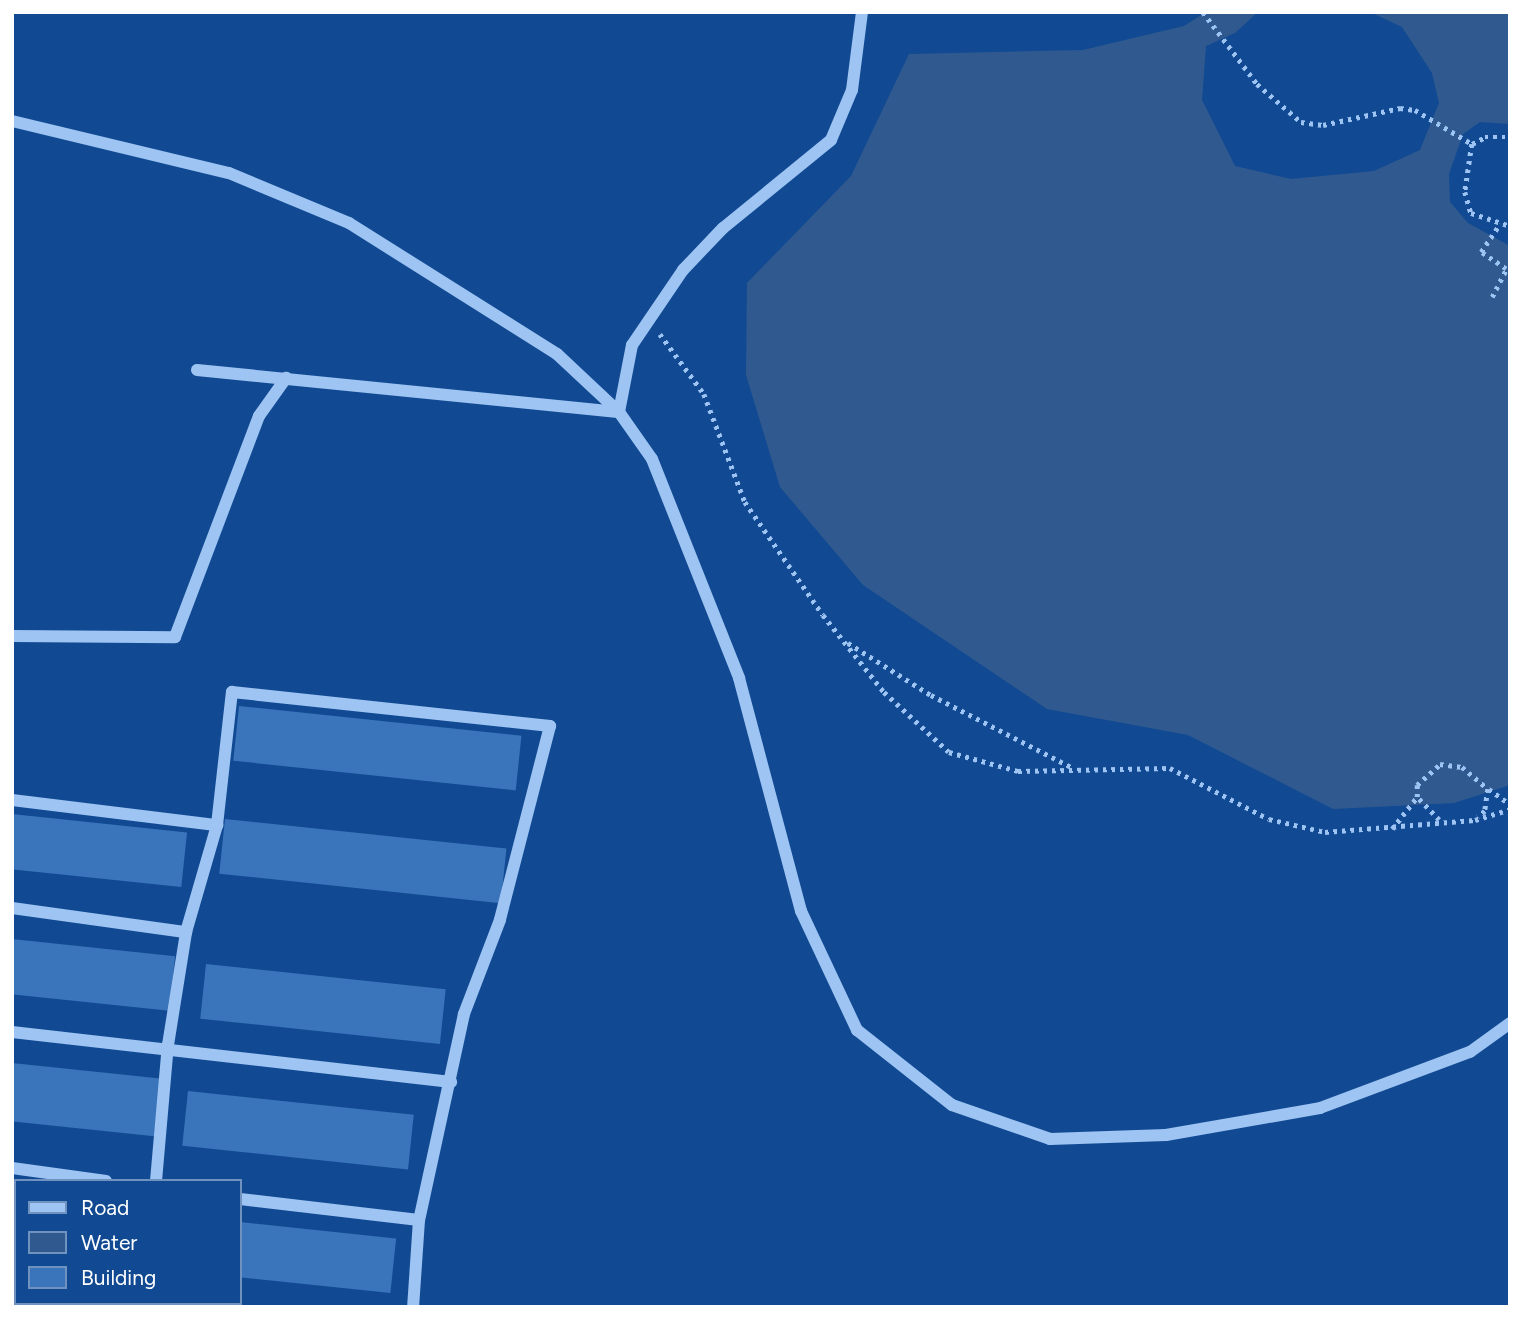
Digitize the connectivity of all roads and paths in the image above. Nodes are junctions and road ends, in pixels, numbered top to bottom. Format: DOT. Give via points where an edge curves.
graph roads {
  1 [pos="862,12"];
  2 [pos="1090,12"];
  3 [pos="1096,12"];
  4 [pos="1203,12"];
  5 [pos="12,121"];
  6 [pos="1510,138"];
  7 [pos="1472,144"];
  8 [pos="1500,224"];
  9 [pos="1510,226"];
  10 [pos="1492,297"];
  11 [pos="649,320"];
  12 [pos="197,370"];
  13 [pos="286,378"];
  14 [pos="619,412"];
  15 [pos="12,636"];
  16 [pos="844,641"];
  17 [pos="1076,769"];
  18 [pos="1488,789"];
  19 [pos="1417,797"];
  20 [pos="12,800"];
  21 [pos="1510,806"];
  22 [pos="1438,820"];
  23 [pos="1475,820"];
  24 [pos="217,825"];
  25 [pos="1392,829"];
  26 [pos="12,908"];
  27 [pos="186,932"];
  28 [pos="1510,1023"];
  29 [pos="12,1031"];
  30 [pos="168,1045"];
  31 [pos="451,1082"];
  32 [pos="12,1168"];
  33 [pos="92,1179"];
  34 [pos="156,1179"];
  35 [pos="242,1199"];
  36 [pos="419,1220"];
  37 [pos="413,1307"];
  1 -- 11 [label="lane" via="852,90 831,140 723,228 683,270"];
  2 -- 3 [label="path"];
  4 -- 7 [label="path" via="1257,84 1301,122 1323,125 1400,108"];
  5 -- 14 [label="lane" via="229,173 349,223 556,354"];
  6 -- 7 [label="path" via="1485,137"];
  7 -- 8 [label="path" via="1465,192 1471,213"];
  8 -- 9 [label="path"];
  8 -- 10 [label="path" via="1481,252 1506,269"];
  11 -- 14 [label="lane" via="632,345"];
  11 -- 16 [label="path" via="704,394 745,502"];
  12 -- 13 [label="lane"];
  13 -- 14 [label="lane"];
  13 -- 15 [label="lane" via="259,416 175,637"];
  14 -- 28 [label="lane" via="652,459 739,678 802,911 857,1030 952,1105 1050,1139 1166,1135 1320,1108 1470,1052"];
  16 -- 17 [label="path" via="931,695"];
  16 -- 17 [label="path" via="884,692 949,752 1018,771"];
  17 -- 25 [label="path" via="1170,768 1269,819 1325,832"];
  18 -- 19 [label="path" via="1462,767 1440,764 1424,774"];
  18 -- 21 [label="path"];
  18 -- 23 [label="path" via="1485,811"];
  19 -- 22 [label="path"];
  19 -- 25 [label="path"];
  20 -- 24 [label="lane"];
  21 -- 23 [label="path"];
  23 -- 25 [label="path"];
  24 -- 27 [label="lane"];
  24 -- 31 [label="lane" via="232,692 550,726 500,920 464,1014"];
  26 -- 27 [label="lane"];
  27 -- 30 [label="lane"];
  29 -- 30 [label="lane"];
  30 -- 31 [label="lane"];
  30 -- 34 [label="lane"];
  31 -- 36 [label="lane"];
  32 -- 33 [label="lane"];
  35 -- 36 [label="lane"];
  36 -- 37 [label="lane"];
}
